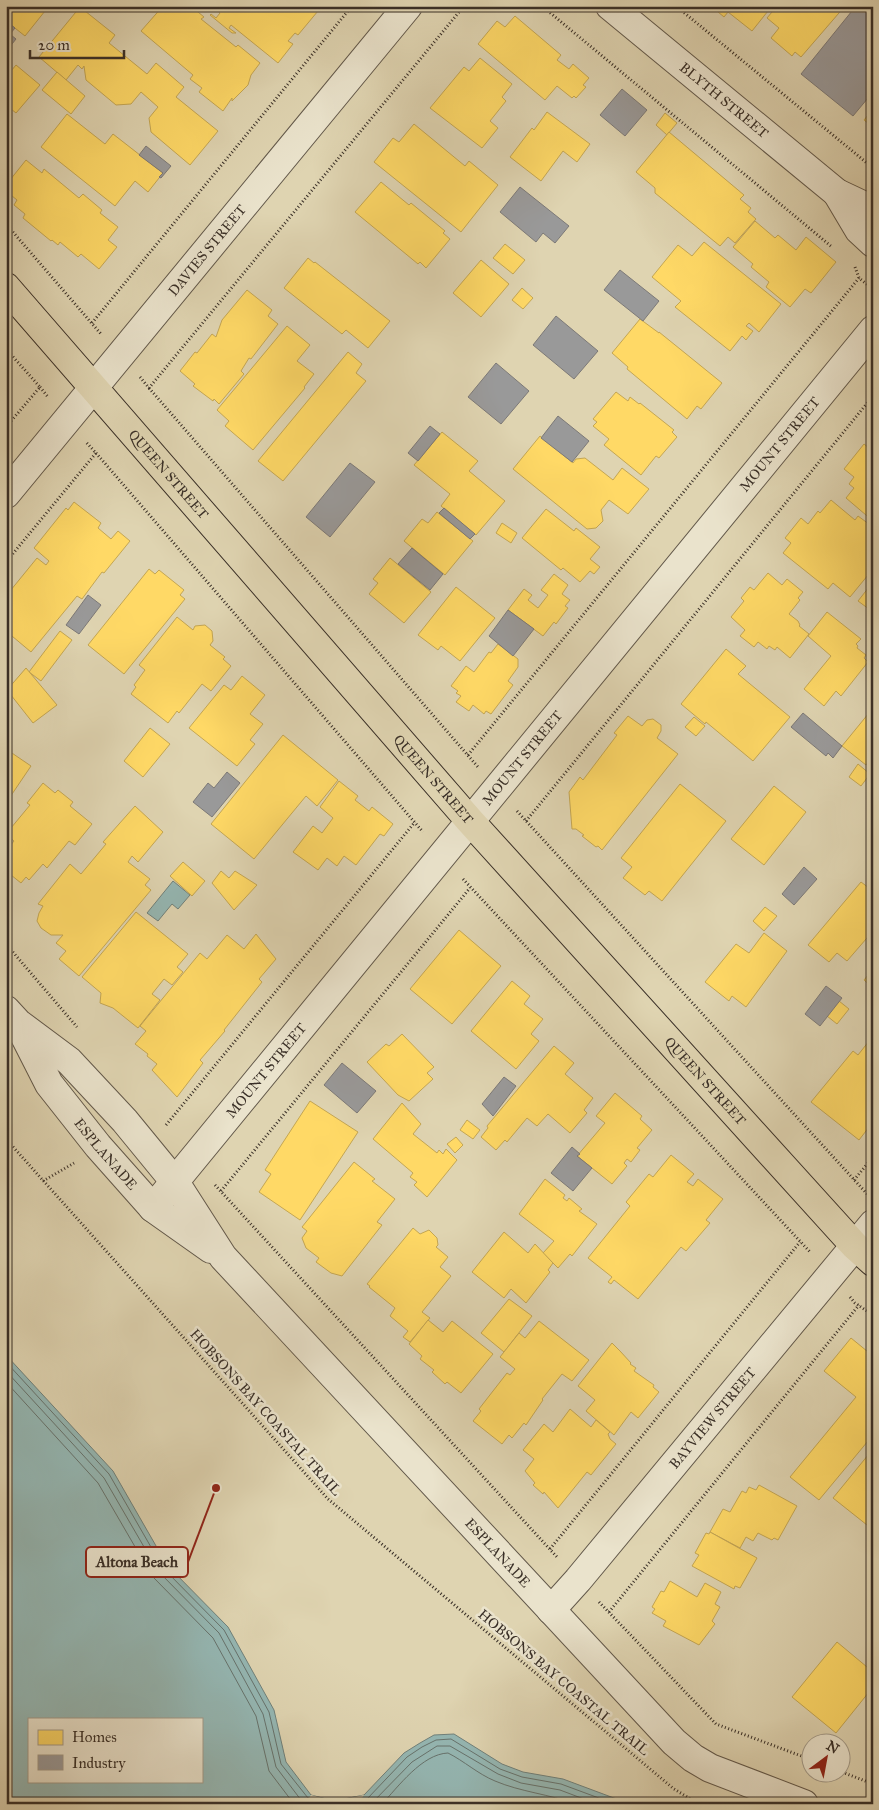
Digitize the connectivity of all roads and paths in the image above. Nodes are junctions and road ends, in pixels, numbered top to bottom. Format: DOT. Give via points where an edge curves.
graph roads {
  1 [pos="352,6"];
  2 [pos="408,6"];
  3 [pos="542,6"];
  4 [pos="610,6"];
  5 [pos="676,6"];
  6 [pos="873,168"];
  7 [pos="837,193"];
  8 [pos="873,210"];
  9 [pos="873,244"];
  10 [pos="840,253"];
  11 [pos="855,265"];
  12 [pos="859,278"];
  13 [pos="6,287"];
  14 [pos="873,289"];
  15 [pos="92,323"];
  16 [pos="873,330"];
  17 [pos="6,349"];
  18 [pos="95,388"];
  19 [pos="873,396"];
  20 [pos="6,427"];
  21 [pos="96,453"];
  22 [pos="6,494"];
  23 [pos="468,755"];
  24 [pos="470,821"];
  25 [pos="526,821"];
  26 [pos="415,822"];
  27 [pos="442,854"];
  28 [pos="470,888"];
  29 [pos="6,944"];
  30 [pos="12,1016"];
  31 [pos="80,1031"];
  32 [pos="6,1139"];
  33 [pos="873,1157"];
  34 [pos="191,1161"];
  35 [pos="75,1162"];
  36 [pos="854,1180"];
  37 [pos="43,1182"];
  38 [pos="175,1182"];
  39 [pos="221,1191"];
  40 [pos="152,1208"];
  41 [pos="873,1224"];
  42 [pos="800,1242"];
  43 [pos="864,1254"];
  44 [pos="223,1257"];
  45 [pos="830,1275"];
  46 [pos="859,1305"];
  47 [pos="873,1315"];
  48 [pos="550,1549"];
  49 [pos="578,1580"];
  50 [pos="551,1610"];
  51 [pos="609,1612"];
  52 [pos="802,1756"];
  53 [pos="852,1776"];
  54 [pos="873,1784"];
  55 [pos="699,1804"];
  56 [pos="804,1804"];
  1 -- 15 [label="path"];
  2 -- 18 [label="street, DAVIES STREET"];
  3 -- 10 [label="path"];
  4 -- 7 [label="street, BLYTH STREET"];
  5 -- 6 [label="path"];
  7 -- 8 [label="street, BLYTH STREET"];
  7 -- 9 [label="street, BLYTH STREET" via="859,230"];
  11 -- 12 [label="path"];
  12 -- 14 [label="path"];
  12 -- 23 [label="path"];
  13 -- 18 [label="main road, QUEEN STREET"];
  16 -- 24 [label="street, MOUNT STREET"];
  17 -- 20 [label="path" via="40,387"];
  18 -- 22 [label="street, DAVIES STREET"];
  18 -- 24 [label="main road, QUEEN STREET"];
  19 -- 25 [label="path"];
  21 -- 26 [label="path"];
  24 -- 27 [label="street, MOUNT STREET"];
  24 -- 43 [label="main road, QUEEN STREET"];
  26 -- 27 [label="path"];
  26 -- 34 [label="path" via="163,1128"];
  27 -- 28 [label="path"];
  27 -- 34 [label="street, MOUNT STREET"];
  28 -- 39 [label="path"];
  28 -- 42 [label="path"];
  29 -- 31 [label="path"];
  30 -- 38 [label="street, ESPLANADE" via="69,1060"];
  30 -- 40 [label="street, ESPLANADE" via="49,1084"];
  32 -- 37 [label="path, HOBSONS BAY COASTAL TRAIL"];
  33 -- 36 [label="path"];
  34 -- 38 [label="street, MOUNT STREET"];
  34 -- 39 [label="path"];
  35 -- 37 [label="path"];
  37 -- 55 [label="path, HOBSONS BAY COASTAL TRAIL" via="328,1499 674,1788"];
  38 -- 40 [label="street, MOUNT STREET"];
  38 -- 44 [label="street, ESPLANADE"];
  39 -- 48 [label="path"];
  40 -- 44 [label="street, ESPLANADE"];
  41 -- 43 [label="street, BAYVIEW STREET"];
  42 -- 45 [label="path"];
  42 -- 48 [label="path"];
  43 -- 45 [label="street, BAYVIEW STREET"];
  44 -- 50 [label="street, ESPLANADE"];
  45 -- 46 [label="path"];
  45 -- 49 [label="street, BAYVIEW STREET"];
  46 -- 47 [label="path"];
  46 -- 51 [label="path"];
  48 -- 49 [label="path"];
  49 -- 50 [label="street, BAYVIEW STREET"];
  49 -- 51 [label="path"];
  50 -- 56 [label="street, ESPLANADE" via="674,1742 694,1758 710,1768"];
  51 -- 52 [label="path" via="716,1724"];
  53 -- 54 [label="path"];
}
